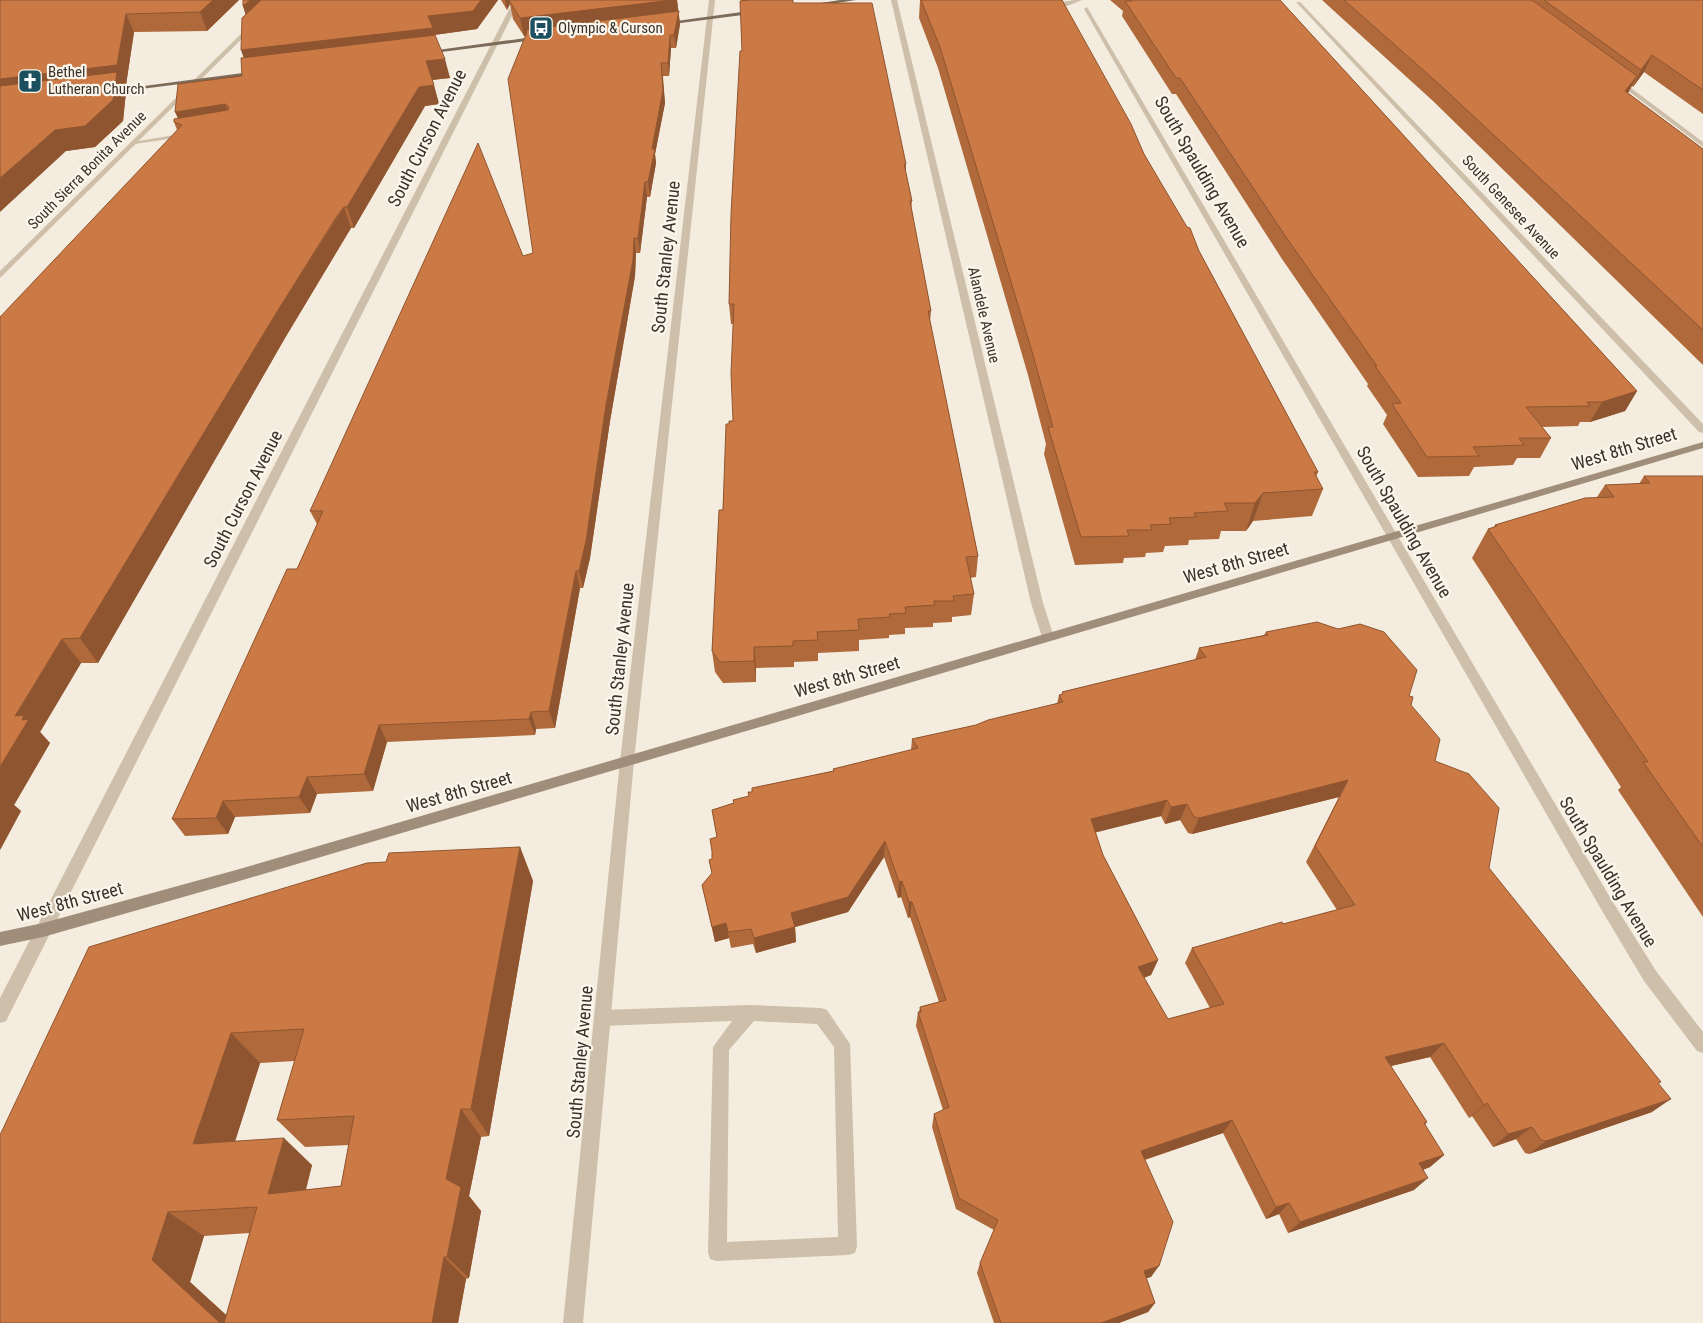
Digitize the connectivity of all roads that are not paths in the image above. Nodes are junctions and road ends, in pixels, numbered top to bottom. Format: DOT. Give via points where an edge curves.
graph roads {
  1 [pos="517,0"];
  2 [pos="712,0"];
  3 [pos="853,0"];
  4 [pos="894,0"];
  5 [pos="1082,3"];
  6 [pos="1298,3"];
  7 [pos="805,6"];
  8 [pos="1037,6"];
  9 [pos="767,11"];
  10 [pos="710,18"];
  11 [pos="258,20"];
  12 [pos="653,24"];
  13 [pos="548,37"];
  14 [pos="494,44"];
  15 [pos="422,53"];
  16 [pos="270,71"];
  17 [pos="1612,76"];
  18 [pos="196,80"];
  19 [pos="104,92"];
  20 [pos="194,134"];
  21 [pos="135,142"];
  22 [pos="1703,145"];
  23 [pos="0,276"];
  24 [pos="1703,430"];
  25 [pos="1703,445"];
  26 [pos="1393,537"];
  27 [pos="1048,637"];
  28 [pos="627,761"];
  29 [pos="43,930"];
  30 [pos="0,939"];
  31 [pos="750,1013"];
  32 [pos="0,1015"];
  33 [pos="602,1018"];
  34 [pos="1703,1044"];
  35 [pos="573,1323"];
  1 -- 14 [label="street, South Curson Avenue"];
  2 -- 10 [label="street, South Stanley Avenue"];
  3 -- 7 [label="main road"];
  4 -- 27 [label="street, Alandele Avenue" via="1037,603"];
  5 -- 8 [label="street"];
  5 -- 26 [label="street, South Spaulding Avenue"];
  6 -- 24 [label="street, South Genesee Avenue"];
  9 -- 10 [label="main road"];
  10 -- 12 [label="main road"];
  10 -- 28 [label="street, South Stanley Avenue"];
  11 -- 18 [label="street, South Sierra Bonita Avenue"];
  13 -- 14 [label="main road"];
  14 -- 15 [label="main road"];
  14 -- 29 [label="street, South Curson Avenue"];
  16 -- 18 [label="main road"];
  17 -- 22 [label="street"];
  18 -- 19 [label="main road"];
  18 -- 21 [label="street, South Sierra Bonita Avenue"];
  20 -- 21 [label="street"];
  21 -- 23 [label="street, South Sierra Bonita Avenue"];
  25 -- 26 [label="street, West 8th Street"];
  26 -- 27 [label="street, West 8th Street"];
  26 -- 34 [label="street, South Spaulding Avenue" via="1650,976"];
  27 -- 28 [label="street, West 8th Street"];
  28 -- 29 [label="street, West 8th Street"];
  28 -- 33 [label="street, South Stanley Avenue"];
  29 -- 30 [label="street, West 8th Street"];
  29 -- 32 [label="street, South Curson Avenue"];
  31 -- 31 [label="street" via="721,1047 717,1252 848,1246 842,1044 821,1016"];
  31 -- 33 [label="street"];
  33 -- 35 [label="street, South Stanley Avenue"];
}
